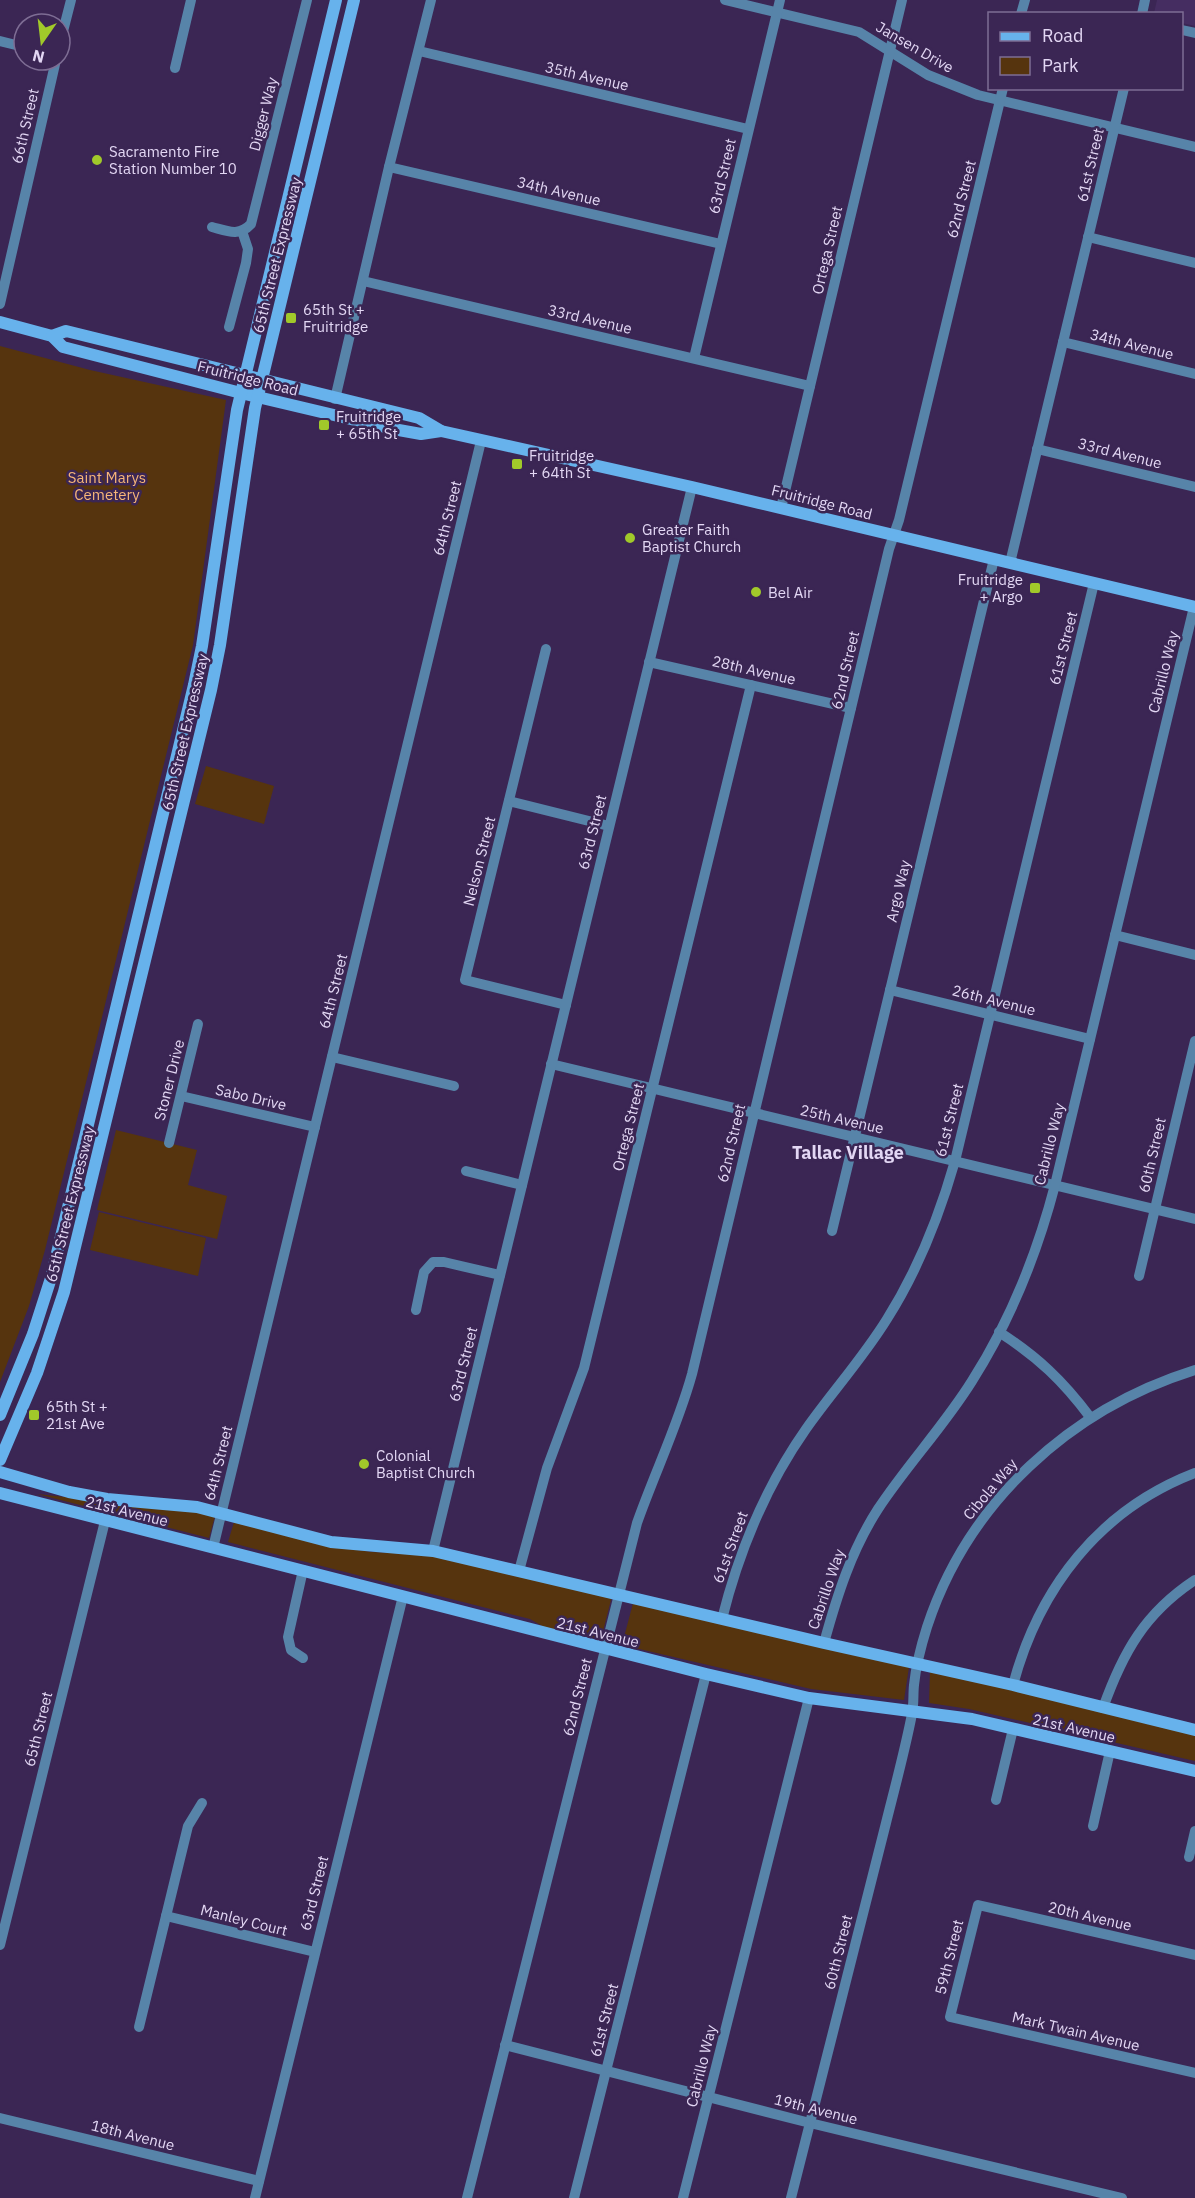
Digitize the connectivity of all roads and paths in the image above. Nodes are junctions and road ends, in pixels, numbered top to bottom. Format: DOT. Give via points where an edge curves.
graph roads {
  1 [pos="191,0"];
  2 [pos="307,0"];
  3 [pos="336,0"];
  4 [pos="354,0"];
  5 [pos="431,0"];
  6 [pos="725,0"];
  7 [pos="780,0"];
  8 [pos="902,0"];
  9 [pos="777,12"];
  10 [pos="419,51"];
  11 [pos="889,51"];
  12 [pos="175,68"];
  13 [pos="53,72"];
  14 [pos="1003,90"];
  15 [pos="1124,90"];
  16 [pos="1000,101"];
  17 [pos="1114,128"];
  18 [pos="748,129"];
  19 [pos="1195,147"];
  20 [pos="389,167"];
  21 [pos="212,227"];
  22 [pos="242,231"];
  23 [pos="1088,237"];
  24 [pos="721,244"];
  25 [pos="1195,262"];
  26 [pos="363,282"];
  27 [pos="0,304"];
  28 [pos="0,322"];
  29 [pos="229,327"];
  30 [pos="52,336"];
  31 [pos="1063,342"];
  32 [pos="694,358"];
  33 [pos="1195,374"];
  34 [pos="245,377"];
  35 [pos="262,381"];
  36 [pos="810,386"];
  37 [pos="241,393"];
  38 [pos="258,397"];
  39 [pos="336,399"];
  40 [pos="441,431"];
  41 [pos="481,441"];
  42 [pos="1037,449"];
  43 [pos="692,487"];
  44 [pos="1195,487"];
  45 [pos="781,508"];
  46 [pos="894,535"];
  47 [pos="994,559"];
  48 [pos="1010,563"];
  49 [pos="1094,583"];
  50 [pos="1195,607"];
  51 [pos="546,649"];
  52 [pos="649,662"];
  53 [pos="751,685"];
  54 [pos="851,708"];
  55 [pos="509,801"];
  56 [pos="609,826"];
  57 [pos="1115,935"];
  58 [pos="1195,955"];
  59 [pos="890,990"];
  60 [pos="566,1005"];
  61 [pos="990,1015"];
  62 [pos="198,1024"];
  63 [pos="1090,1039"];
  64 [pos="1195,1041"];
  65 [pos="332,1057"];
  66 [pos="551,1065"];
  67 [pos="454,1086"];
  68 [pos="652,1089"];
  69 [pos="181,1096"];
  70 [pos="754,1113"];
  71 [pos="315,1127"];
  72 [pos="855,1137"];
  73 [pos="169,1143"];
  74 [pos="955,1161"];
  75 [pos="466,1171"];
  76 [pos="522,1185"];
  77 [pos="1055,1185"];
  78 [pos="1155,1209"];
  79 [pos="1195,1219"];
  80 [pos="832,1231"];
  81 [pos="500,1275"];
  82 [pos="1139,1276"];
  83 [pos="416,1310"];
  84 [pos="999,1332"];
  85 [pos="1195,1370"];
  86 [pos="0,1415"];
  87 [pos="1090,1417"];
  88 [pos="0,1460"];
  89 [pos="0,1472"];
  90 [pos="1195,1473"];
  91 [pos="0,1493"];
  92 [pos="221,1513"];
  93 [pos="105,1521"];
  94 [pos="213,1548"];
  95 [pos="433,1551"];
  96 [pos="303,1570"];
  97 [pos="519,1571"];
  98 [pos="1195,1580"];
  99 [pos="620,1594"];
  100 [pos="403,1596"];
  101 [pos="723,1619"];
  102 [pos="824,1643"];
  103 [pos="605,1649"];
  104 [pos="303,1658"];
  105 [pos="917,1663"];
  106 [pos="706,1674"];
  107 [pos="1013,1685"];
  108 [pos="809,1698"];
  109 [pos="1103,1708"];
  110 [pos="912,1712"];
  111 [pos="1013,1729"];
  112 [pos="1195,1730"];
  113 [pos="1110,1751"];
  114 [pos="1195,1771"];
  115 [pos="996,1800"];
  116 [pos="202,1803"];
  117 [pos="1092,1826"];
  118 [pos="1195,1831"];
  119 [pos="1189,1857"];
  120 [pos="978,1905"];
  121 [pos="166,1916"];
  122 [pos="0,1945"];
  123 [pos="315,1953"];
  124 [pos="1195,1955"];
  125 [pos="950,2017"];
  126 [pos="139,2027"];
  127 [pos="505,2045"];
  128 [pos="606,2072"];
  129 [pos="1195,2073"];
  130 [pos="709,2098"];
  131 [pos="0,2118"];
  132 [pos="810,2123"];
  133 [pos="259,2181"];
  134 [pos="255,2198"];
  135 [pos="467,2198"];
  136 [pos="574,2198"];
  137 [pos="683,2198"];
  138 [pos="791,2198"];
  139 [pos="1122,2198"];
  1 -- 12 [label="street"];
  2 -- 22 [label="street, Digger Way" via="251,224"];
  3 -- 34 [label="main road, 65th Street Expressway"];
  4 -- 35 [label="main road, 65th Street Expressway"];
  5 -- 10 [label="street"];
  6 -- 9 [label="street, Jansen Drive"];
  7 -- 9 [label="street, 63rd Street"];
  8 -- 11 [label="street, Ortega Street"];
  9 -- 11 [label="street, Jansen Drive" via="859,32"];
  9 -- 18 [label="street, 63rd Street"];
  10 -- 18 [label="street, 35th Avenue"];
  10 -- 20 [label="street"];
  11 -- 16 [label="street, Jansen Drive" via="927,75"];
  11 -- 36 [label="street, Ortega Street"];
  13 -- 27 [label="street, 66th Street"];
  14 -- 16 [label="street, 62nd Street"];
  15 -- 17 [label="street, 61st Street"];
  16 -- 17 [label="street, Jansen Drive"];
  16 -- 46 [label="street, 62nd Street"];
  17 -- 19 [label="street, Jansen Drive"];
  17 -- 23 [label="street, 61st Street"];
  18 -- 24 [label="street, 63rd Street"];
  20 -- 24 [label="street, 34th Avenue"];
  20 -- 26 [label="street"];
  21 -- 22 [label="street" via="233,233"];
  22 -- 29 [label="street" via="248,249"];
  23 -- 25 [label="street"];
  23 -- 31 [label="street, 61st Street"];
  24 -- 32 [label="street, 63rd Street"];
  26 -- 32 [label="street, 33rd Avenue"];
  26 -- 39 [label="street"];
  28 -- 30 [label="main road, Fruitridge Road"];
  30 -- 34 [label="main road, Fruitridge Road" via="66,331"];
  30 -- 37 [label="main road, Fruitridge Road" via="63,346"];
  31 -- 33 [label="street, 34th Avenue"];
  31 -- 42 [label="street, 61st Street"];
  32 -- 36 [label="street, 33rd Avenue"];
  34 -- 35 [label="main road, Fruitridge Road"];
  34 -- 37 [label="main road, 65th Street Expressway"];
  35 -- 38 [label="main road, 65th Street Expressway"];
  35 -- 39 [label="main road, Fruitridge Road"];
  36 -- 45 [label="street, Ortega Street"];
  37 -- 38 [label="main road, Fruitridge Road"];
  37 -- 86 [label="main road, 65th Street Expressway" via="194,685 51,1278"];
  38 -- 40 [label="main road, Fruitridge Road" via="421,434"];
  38 -- 88 [label="main road, 65th Street Expressway" via="211,690 81,1226 45,1352"];
  39 -- 40 [label="main road, Fruitridge Road" via="419,418"];
  40 -- 41 [label="main road, Fruitridge Road"];
  41 -- 43 [label="main road, Fruitridge Road"];
  41 -- 65 [label="street, 64th Street"];
  42 -- 44 [label="street, 33rd Avenue"];
  42 -- 48 [label="street, 61st Street"];
  43 -- 45 [label="main road, Fruitridge Road"];
  43 -- 52 [label="street, 63rd Street"];
  45 -- 46 [label="main road, Fruitridge Road"];
  46 -- 47 [label="main road, Fruitridge Road"];
  46 -- 54 [label="street, 62nd Street"];
  47 -- 48 [label="main road, Fruitridge Road"];
  47 -- 59 [label="street, Argo Way"];
  48 -- 49 [label="main road, Fruitridge Road"];
  49 -- 50 [label="main road, Fruitridge Road"];
  49 -- 61 [label="street, 61st Street"];
  50 -- 57 [label="street, Cabrillo Way"];
  51 -- 55 [label="street, Nelson Street"];
  52 -- 53 [label="street, 28th Avenue"];
  52 -- 56 [label="street, 63rd Street"];
  53 -- 54 [label="street, 28th Avenue"];
  53 -- 68 [label="street, Ortega Street"];
  54 -- 70 [label="street, 62nd Street"];
  55 -- 56 [label="street"];
  55 -- 60 [label="street, Nelson Street" via="465,981"];
  56 -- 60 [label="street, 63rd Street"];
  57 -- 58 [label="street"];
  57 -- 63 [label="street, Cabrillo Way"];
  59 -- 61 [label="street, 26th Avenue"];
  59 -- 72 [label="street, Argo Way"];
  60 -- 66 [label="street, 63rd Street"];
  61 -- 63 [label="street, 26th Avenue"];
  61 -- 74 [label="street, 61st Street"];
  62 -- 69 [label="street, Stoner Drive"];
  63 -- 77 [label="street, Cabrillo Way"];
  64 -- 78 [label="street, 60th Street"];
  65 -- 67 [label="street"];
  65 -- 71 [label="street, 64th Street"];
  66 -- 68 [label="street, 25th Avenue"];
  66 -- 76 [label="street, 63rd Street"];
  68 -- 70 [label="street, 25th Avenue"];
  68 -- 97 [label="street, Ortega Street" via="584,1368 544,1478"];
  69 -- 71 [label="street, Sabo Drive"];
  69 -- 73 [label="street, Stoner Drive"];
  70 -- 72 [label="street, 25th Avenue"];
  70 -- 99 [label="street, 62nd Street" via="684,1402 637,1523"];
  71 -- 92 [label="street, 64th Street"];
  72 -- 74 [label="street, 25th Avenue"];
  72 -- 80 [label="street, Argo Way"];
  74 -- 77 [label="street, 25th Avenue"];
  74 -- 101 [label="street, 61st Street" via="938,1215 907,1286 866,1351 805,1431 763,1503 732,1580"];
  75 -- 76 [label="street"];
  76 -- 81 [label="street, 63rd Street"];
  77 -- 78 [label="street, 25th Avenue"];
  77 -- 84 [label="street, Cabrillo Way" via="1027,1271"];
  78 -- 79 [label="street, 25th Avenue"];
  78 -- 82 [label="street, 60th Street"];
  81 -- 83 [label="street" via="433,1262 424,1272"];
  81 -- 95 [label="street, 63rd Street"];
  84 -- 87 [label="street" via="1042,1362"];
  84 -- 102 [label="street, Cabrillo Way" via="953,1410 867,1527 845,1574"];
  85 -- 87 [label="street, Cibola Way" via="1143,1389"];
  87 -- 105 [label="street, Cibola Way" via="1026,1469 980,1523 937,1601"];
  89 -- 92 [label="main road, 21st Avenue" via="69,1492"];
  90 -- 107 [label="street" via="1140,1501 1114,1520 1077,1557 1051,1592 1032,1628"];
  91 -- 93 [label="main road, 21st Avenue"];
  92 -- 94 [label="street, 64th Street"];
  92 -- 95 [label="main road, 21st Avenue" via="331,1542"];
  93 -- 94 [label="main road, 21st Avenue"];
  93 -- 122 [label="street, 65th Street"];
  94 -- 96 [label="main road, 21st Avenue"];
  95 -- 97 [label="main road, 21st Avenue"];
  96 -- 100 [label="main road, 21st Avenue"];
  96 -- 104 [label="street" via="288,1637 291,1650"];
  97 -- 99 [label="main road, 21st Avenue"];
  98 -- 109 [label="street" via="1144,1626 1121,1662"];
  99 -- 101 [label="main road, 21st Avenue"];
  99 -- 103 [label="street, 62nd Street"];
  100 -- 103 [label="main road, 21st Avenue"];
  100 -- 123 [label="street, 63rd Street"];
  101 -- 102 [label="main road, 21st Avenue"];
  102 -- 105 [label="main road, 21st Avenue"];
  103 -- 106 [label="main road, 21st Avenue"];
  103 -- 127 [label="street, 62nd Street"];
  105 -- 107 [label="main road, 21st Avenue"];
  105 -- 110 [label="street, Cibola Way"];
  106 -- 108 [label="main road, 21st Avenue"];
  106 -- 128 [label="street, 61st Street"];
  107 -- 109 [label="main road, 21st Avenue"];
  108 -- 110 [label="main road, 21st Avenue"];
  108 -- 130 [label="street, Cabrillo Way"];
  109 -- 112 [label="main road, 21st Avenue"];
  110 -- 111 [label="main road, 21st Avenue" via="972,1719"];
  110 -- 132 [label="street, 60th Street"];
  111 -- 113 [label="main road, 21st Avenue"];
  111 -- 115 [label="street"];
  113 -- 114 [label="main road, 21st Avenue"];
  113 -- 117 [label="street"];
  116 -- 121 [label="street" via="188,1826"];
  118 -- 119 [label="street"];
  120 -- 124 [label="street, 20th Avenue"];
  120 -- 125 [label="street, 59th Street"];
  121 -- 123 [label="street, Manley Court"];
  121 -- 126 [label="street"];
  123 -- 133 [label="street, 63rd Street"];
  125 -- 129 [label="street, Mark Twain Avenue"];
  127 -- 128 [label="street, 19th Avenue"];
  127 -- 135 [label="street, 62nd Street"];
  128 -- 130 [label="street, 19th Avenue"];
  128 -- 136 [label="street, 61st Street"];
  130 -- 132 [label="street, 19th Avenue"];
  130 -- 137 [label="street, Cabrillo Way"];
  131 -- 133 [label="street, 18th Avenue"];
  132 -- 138 [label="street, 60th Street"];
  132 -- 139 [label="street, 19th Avenue"];
  133 -- 134 [label="street, 63rd Street"];
}
